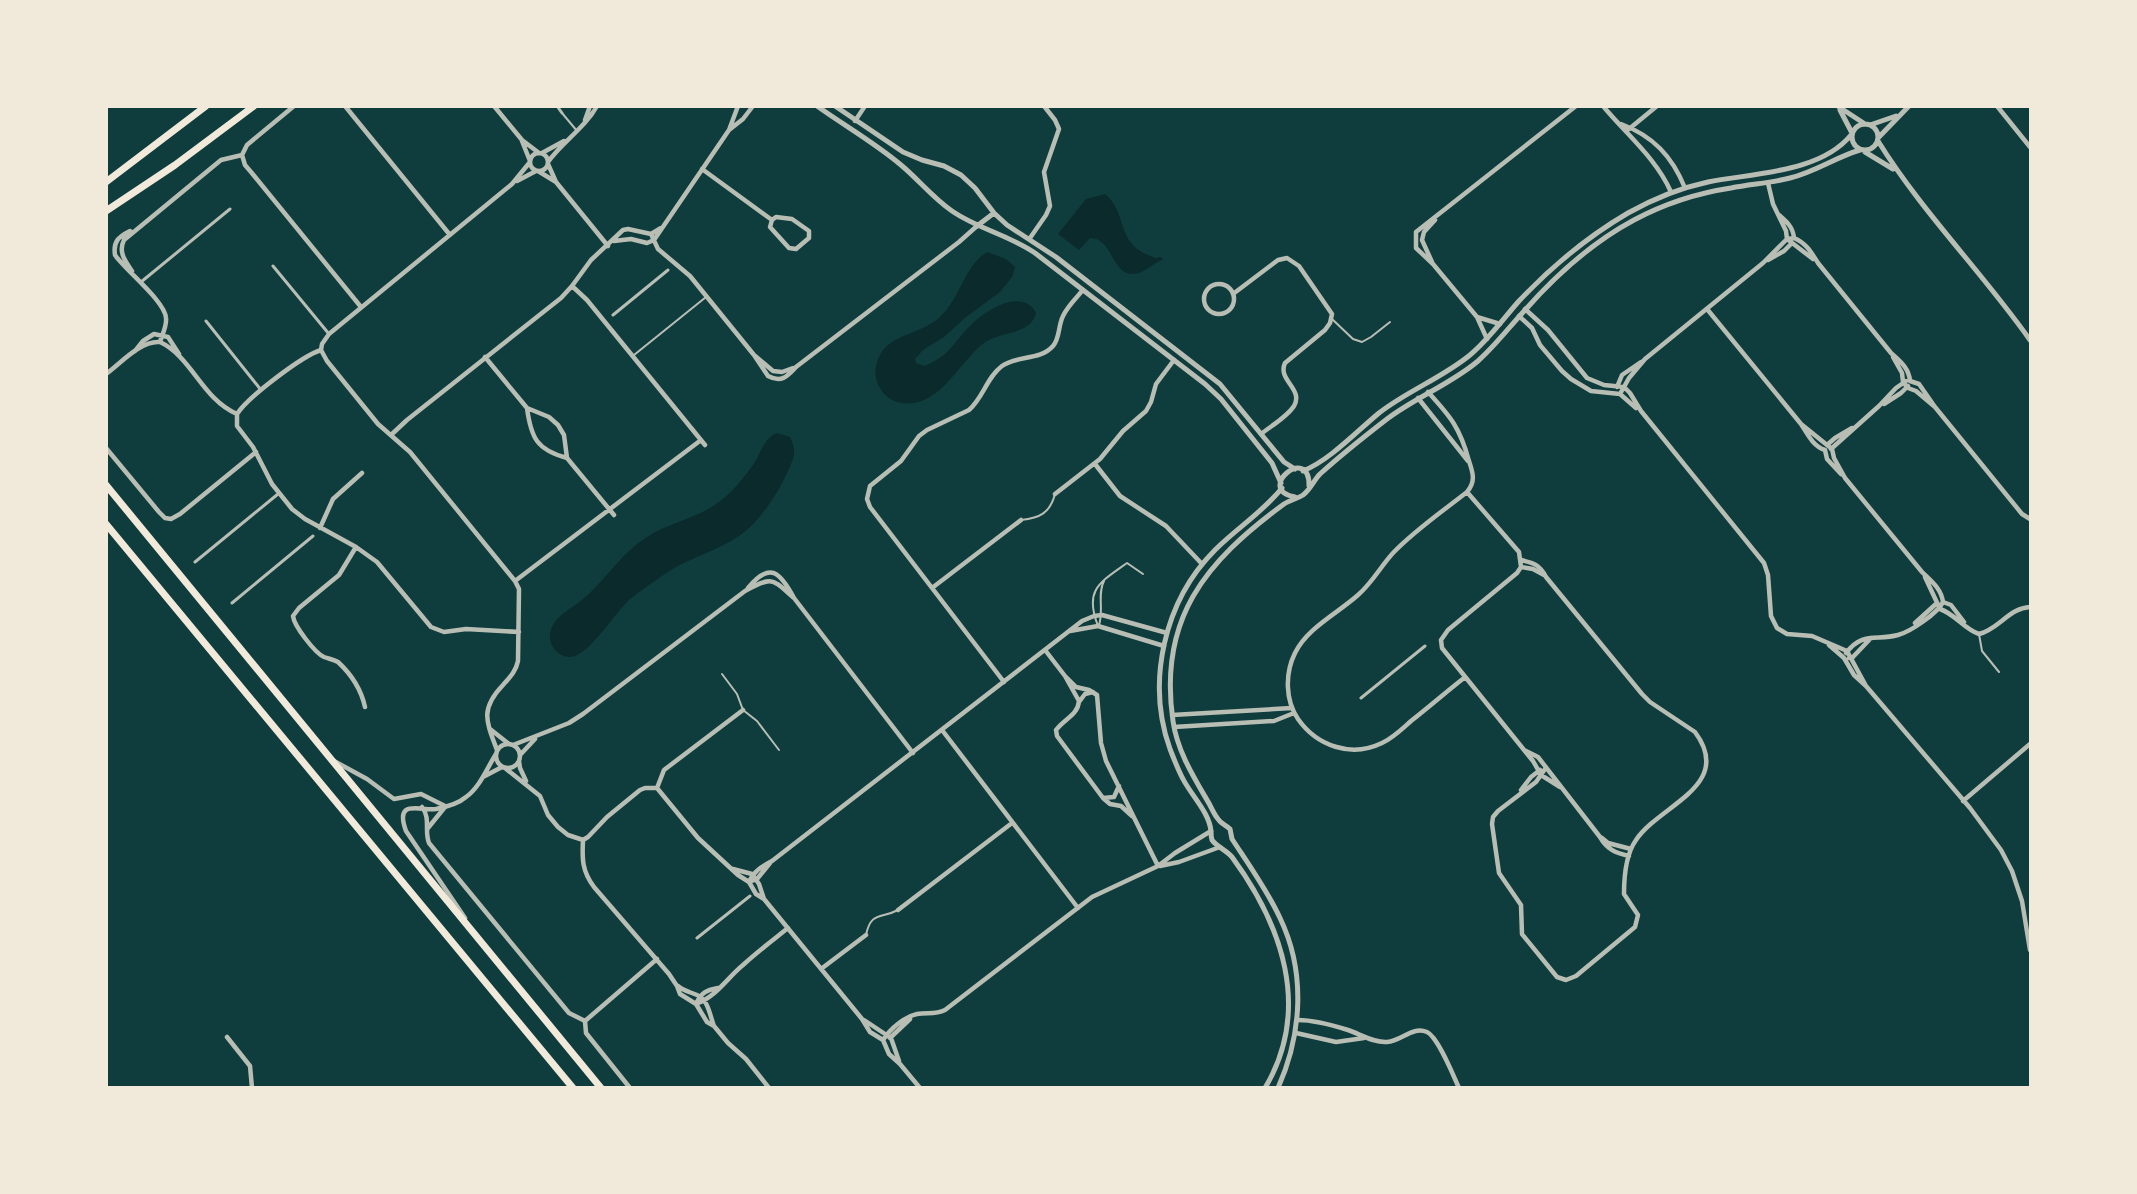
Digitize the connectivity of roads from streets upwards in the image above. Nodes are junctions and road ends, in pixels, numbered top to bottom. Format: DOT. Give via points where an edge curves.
graph roads {
  1 [pos="206,106"];
  2 [pos="254,106"];
  3 [pos="294,106"];
  4 [pos="345,106"];
  5 [pos="494,106"];
  6 [pos="557,106"];
  7 [pos="590,106"];
  8 [pos="597,106"];
  9 [pos="738,106"];
  10 [pos="753,106"];
  11 [pos="817,106"];
  12 [pos="835,106"];
  13 [pos="849,106"];
  14 [pos="865,106"];
  15 [pos="1044,106"];
  16 [pos="1576,106"];
  17 [pos="1603,106"];
  18 [pos="1657,106"];
  19 [pos="1909,106"];
  20 [pos="1997,106"];
  21 [pos="1839,107"];
  22 [pos="562,112"];
  23 [pos="845,113"];
  24 [pos="1900,114"];
  25 [pos="855,121"];
  26 [pos="839,122"];
  27 [pos="1868,124"];
  28 [pos="583,125"];
  29 [pos="850,129"];
  30 [pos="1629,129"];
  31 [pos="729,130"];
  32 [pos="1852,134"];
  33 [pos="1878,139"];
  34 [pos="522,140"];
  35 [pos="566,140"];
  36 [pos="2031,147"];
  37 [pos="1862,151"];
  38 [pos="540,153"];
  39 [pos="242,156"];
  40 [pos="530,162"];
  41 [pos="548,163"];
  42 [pos="702,169"];
  43 [pos="537,170"];
  44 [pos="1897,171"];
  45 [pos="106,182"];
  46 [pos="556,182"];
  47 [pos="1768,183"];
  48 [pos="512,184"];
  49 [pos="1684,188"];
  50 [pos="1671,192"];
  51 [pos="1688,198"];
  52 [pos="1675,202"];
  53 [pos="230,209"];
  54 [pos="106,211"];
  55 [pos="994,213"];
  56 [pos="1779,215"];
  57 [pos="772,220"];
  58 [pos="977,226"];
  59 [pos="661,228"];
  60 [pos="651,234"];
  61 [pos="450,235"];
  62 [pos="1030,238"];
  63 [pos="1794,238"];
  64 [pos="1787,239"];
  65 [pos="654,240"];
  66 [pos="614,241"];
  67 [pos="1791,244"];
  68 [pos="608,246"];
  69 [pos="1024,246"];
  70 [pos="1763,263"];
  71 [pos="1818,263"];
  72 [pos="273,266"];
  73 [pos="668,270"];
  74 [pos="141,282"];
  75 [pos="1089,283"];
  76 [pos="572,286"];
  77 [pos="1083,290"];
  78 [pos="1233,294"];
  79 [pos="1517,303"];
  80 [pos="361,307"];
  81 [pos="1525,309"];
  82 [pos="1707,309"];
  83 [pos="1511,310"];
  84 [pos="613,315"];
  85 [pos="1519,316"];
  86 [pos="1477,317"];
  87 [pos="206,321"];
  88 [pos="1500,324"];
  89 [pos="329,334"];
  90 [pos="162,335"];
  91 [pos="1487,339"];
  92 [pos="2031,340"];
  93 [pos="160,342"];
  94 [pos="321,350"];
  95 [pos="135,351"];
  96 [pos="1891,352"];
  97 [pos="1180,353"];
  98 [pos="485,357"];
  99 [pos="182,359"];
  100 [pos="1645,359"];
  101 [pos="1174,360"];
  102 [pos="106,374"];
  103 [pos="1911,381"];
  104 [pos="1903,382"];
  105 [pos="1421,385"];
  106 [pos="1617,385"];
  107 [pos="1624,387"];
  108 [pos="1908,388"];
  109 [pos="262,390"];
  110 [pos="1413,390"];
  111 [pos="1428,392"];
  112 [pos="1618,393"];
  113 [pos="1419,398"];
  114 [pos="1879,406"];
  115 [pos="1935,407"];
  116 [pos="527,408"];
  117 [pos="1641,411"];
  118 [pos="237,414"];
  119 [pos="1801,424"];
  120 [pos="1857,425"];
  121 [pos="1261,434"];
  122 [pos="391,435"];
  123 [pos="701,440"];
  124 [pos="1254,440"];
  125 [pos="1828,444"];
  126 [pos="705,445"];
  127 [pos="106,448"];
  128 [pos="1832,449"];
  129 [pos="1825,450"];
  130 [pos="256,452"];
  131 [pos="567,458"];
  132 [pos="1470,463"];
  133 [pos="1095,464"];
  134 [pos="1295,469"];
  135 [pos="1304,471"];
  136 [pos="362,473"];
  137 [pos="1845,478"];
  138 [pos="106,485"];
  139 [pos="1281,485"];
  140 [pos="1309,486"];
  141 [pos="1467,492"];
  142 [pos="278,494"];
  143 [pos="1055,494"];
  144 [pos="1297,497"];
  145 [pos="610,509"];
  146 [pos="614,514"];
  147 [pos="2031,519"];
  148 [pos="1021,520"];
  149 [pos="106,524"];
  150 [pos="320,528"];
  151 [pos="313,536"];
  152 [pos="356,547"];
  153 [pos="1521,560"];
  154 [pos="195,562"];
  155 [pos="1202,564"];
  156 [pos="1521,567"];
  157 [pos="1210,570"];
  158 [pos="1546,577"];
  159 [pos="515,581"];
  160 [pos="932,588"];
  161 [pos="232,603"];
  162 [pos="1939,605"];
  163 [pos="2031,607"];
  164 [pos="519,632"];
  165 [pos="1068,632"];
  166 [pos="1167,633"];
  167 [pos="1176,636"];
  168 [pos="1827,643"];
  169 [pos="1164,646"];
  170 [pos="1425,646"];
  171 [pos="1173,648"];
  172 [pos="1045,650"];
  173 [pos="1850,654"];
  174 [pos="1844,658"];
  175 [pos="1065,676"];
  176 [pos="1464,678"];
  177 [pos="1004,682"];
  178 [pos="1866,686"];
  179 [pos="1094,692"];
  180 [pos="1361,698"];
  181 [pos="1079,702"];
  182 [pos="365,707"];
  183 [pos="743,710"];
  184 [pos="1293,710"];
  185 [pos="1162,716"];
  186 [pos="1172,716"];
  187 [pos="1174,727"];
  188 [pos="1164,728"];
  189 [pos="490,729"];
  190 [pos="942,730"];
  191 [pos="539,735"];
  192 [pos="2031,744"];
  193 [pos="511,745"];
  194 [pos="1522,749"];
  195 [pos="496,752"];
  196 [pos="913,753"];
  197 [pos="519,758"];
  198 [pos="332,760"];
  199 [pos="504,767"];
  200 [pos="1545,769"];
  201 [pos="1539,773"];
  202 [pos="481,779"];
  203 [pos="530,786"];
  204 [pos="1119,786"];
  205 [pos="1560,787"];
  206 [pos="657,788"];
  207 [pos="1103,798"];
  208 [pos="1963,801"];
  209 [pos="446,806"];
  210 [pos="422,807"];
  211 [pos="1134,818"];
  212 [pos="1012,823"];
  213 [pos="1223,824"];
  214 [pos="428,828"];
  215 [pos="1211,831"];
  216 [pos="1600,837"];
  217 [pos="1232,839"];
  218 [pos="583,840"];
  219 [pos="1220,847"];
  220 [pos="1631,849"];
  221 [pos="1629,856"];
  222 [pos="772,861"];
  223 [pos="1158,866"];
  224 [pos="732,869"];
  225 [pos="752,874"];
  226 [pos="757,879"];
  227 [pos="749,882"];
  228 [pos="750,896"];
  229 [pos="764,899"];
  230 [pos="2031,899"];
  231 [pos="2022,901"];
  232 [pos="1078,908"];
  233 [pos="898,910"];
  234 [pos="788,928"];
  235 [pos="866,935"];
  236 [pos="698,938"];
  237 [pos="480,940"];
  238 [pos="2031,950"];
  239 [pos="657,960"];
  240 [pos="821,969"];
  241 [pos="677,986"];
  242 [pos="721,987"];
  243 [pos="700,996"];
  244 [pos="704,1001"];
  245 [pos="696,1004"];
  246 [pos="862,1019"];
  247 [pos="1287,1020"];
  248 [pos="1298,1020"];
  249 [pos="585,1021"];
  250 [pos="714,1026"];
  251 [pos="1286,1030"];
  252 [pos="1296,1033"];
  253 [pos="889,1036"];
  254 [pos="227,1037"];
  255 [pos="1367,1038"];
  256 [pos="883,1040"];
  257 [pos="900,1064"];
  258 [pos="570,1086"];
  259 [pos="252,1088"];
  260 [pos="601,1088"];
  261 [pos="630,1088"];
  262 [pos="769,1088"];
  263 [pos="920,1088"];
  264 [pos="1265,1088"];
  265 [pos="1278,1088"];
  266 [pos="1459,1088"];
  1 -- 45 [label="main road"];
  2 -- 54 [label="main road"];
  3 -- 39 [label="street" via="247,145"];
  4 -- 61 [label="street"];
  5 -- 34 [label="street"];
  6 -- 22 [label="street"];
  7 -- 28 [label="street"];
  8 -- 28 [label="street"];
  9 -- 31 [label="street"];
  10 -- 31 [label="street"];
  11 -- 26 [label="street"];
  12 -- 23 [label="street"];
  13 -- 23 [label="street"];
  14 -- 25 [label="street"];
  15 -- 62 [label="street" via="1059,129 1044,172 1050,206"];
  16 -- 86 [label="street" via="1419,228 1415,236 1416,248"];
  17 -- 30 [label="street"];
  18 -- 30 [label="street"];
  19 -- 24 [label="street"];
  20 -- 36 [label="street"];
  21 -- 27 [label="street"];
  21 -- 32 [label="street"];
  23 -- 25 [label="street"];
  23 -- 26 [label="street"];
  24 -- 27 [label="street"];
  24 -- 33 [label="street"];
  25 -- 29 [label="street"];
  25 -- 55 [label="street" via="903,152 961,175"];
  26 -- 29 [label="street"];
  27 -- 32 [label="street" via="1858,126"];
  27 -- 33 [label="street" via="1876,130"];
  28 -- 35 [label="street"];
  29 -- 58 [label="street" via="898,162 943,205"];
  30 -- 49 [label="street" via="1654,141 1673,163"];
  30 -- 50 [label="street" via="1660,170"];
  31 -- 42 [label="street"];
  32 -- 37 [label="street" via="1854,146"];
  32 -- 49 [label="street" via="1834,151 1790,168"];
  33 -- 37 [label="street" via="1871,150"];
  33 -- 44 [label="street"];
  34 -- 38 [label="street"];
  34 -- 40 [label="street"];
  35 -- 38 [label="street"];
  35 -- 41 [label="street"];
  37 -- 44 [label="street"];
  37 -- 47 [label="street"];
  38 -- 40 [label="street" via="532,156"];
  38 -- 41 [label="street"];
  39 -- 74 [label="street" via="221,160 124,240 121,249"];
  39 -- 80 [label="street"];
  40 -- 43 [label="street"];
  40 -- 48 [label="street"];
  41 -- 43 [label="street"];
  41 -- 46 [label="street"];
  42 -- 57 [label="street"];
  42 -- 59 [label="street"];
  43 -- 46 [label="street"];
  43 -- 48 [label="street"];
  44 -- 92 [label="street"];
  46 -- 68 [label="street"];
  47 -- 51 [label="street"];
  47 -- 56 [label="street"];
  48 -- 61 [label="street"];
  49 -- 50 [label="street"];
  49 -- 51 [label="street"];
  50 -- 52 [label="street"];
  50 -- 79 [label="street" via="1583,242"];
  51 -- 52 [label="street"];
  52 -- 81 [label="street" via="1634,220 1596,244"];
  53 -- 74 [label="street"];
  55 -- 58 [label="street"];
  55 -- 62 [label="street"];
  56 -- 63 [label="street" via="1788,222"];
  56 -- 64 [label="street"];
  57 -- 57 [label="street" via="792,219 809,231 809,238 796,249 789,248 772,230"];
  58 -- 65 [label="street" via="796,367 782,372 772,371 754,355"];
  58 -- 69 [label="street"];
  59 -- 60 [label="street"];
  59 -- 65 [label="street"];
  60 -- 65 [label="street"];
  60 -- 66 [label="street" via="628,230"];
  61 -- 80 [label="street"];
  62 -- 69 [label="street"];
  62 -- 75 [label="street"];
  63 -- 64 [label="street"];
  63 -- 67 [label="street"];
  63 -- 71 [label="street" via="1808,247"];
  64 -- 67 [label="street"];
  64 -- 70 [label="street"];
  65 -- 66 [label="street"];
  66 -- 68 [label="street"];
  67 -- 70 [label="street"];
  67 -- 71 [label="street"];
  68 -- 76 [label="street" via="591,260"];
  69 -- 77 [label="street"];
  70 -- 82 [label="street"];
  71 -- 96 [label="street"];
  72 -- 89 [label="street"];
  73 -- 84 [label="street"];
  74 -- 90 [label="street" via="165,313"];
  75 -- 77 [label="street"];
  75 -- 97 [label="street"];
  76 -- 98 [label="street"];
  76 -- 123 [label="street"];
  77 -- 101 [label="street"];
  77 -- 160 [label="street" via="1063,314 1050,350 1000,367 975,405 923,433 901,461 868,490 870,507"];
  78 -- 78 [label="street" via="1234,303 1224,314 1210,312 1204,304 1204,294 1211,286 1226,286"];
  78 -- 121 [label="street" via="1278,260 1287,258 1299,266 1329,308 1332,319 1325,330 1285,363 1282,371 1296,393 1296,400"];
  79 -- 81 [label="street"];
  79 -- 83 [label="street"];
  80 -- 89 [label="street"];
  81 -- 85 [label="street"];
  81 -- 106 [label="street" via="1548,330 1587,378"];
  82 -- 100 [label="street"];
  82 -- 119 [label="street"];
  83 -- 85 [label="street"];
  83 -- 88 [label="street"];
  85 -- 111 [label="street" via="1478,361"];
  85 -- 112 [label="street" via="1571,379 1591,391"];
  86 -- 88 [label="street"];
  86 -- 91 [label="street"];
  87 -- 109 [label="street"];
  88 -- 91 [label="street"];
  89 -- 94 [label="street"];
  90 -- 93 [label="street"];
  90 -- 95 [label="street" via="148,336"];
  90 -- 99 [label="street" via="172,342"];
  91 -- 105 [label="street" via="1457,365"];
  93 -- 95 [label="street"];
  93 -- 99 [label="street"];
  94 -- 109 [label="street" via="301,359"];
  94 -- 122 [label="street"];
  95 -- 102 [label="street"];
  96 -- 103 [label="street" via="1909,372"];
  96 -- 104 [label="street"];
  97 -- 101 [label="street"];
  97 -- 121 [label="street" via="1220,384"];
  98 -- 116 [label="street"];
  98 -- 122 [label="street"];
  99 -- 118 [label="street" via="219,404"];
  100 -- 106 [label="street" via="1622,375"];
  100 -- 107 [label="street"];
  101 -- 124 [label="street" via="1214,392"];
  101 -- 133 [label="street" via="1156,384 1146,411"];
  103 -- 104 [label="street"];
  103 -- 108 [label="street"];
  103 -- 115 [label="street" via="1926,391"];
  104 -- 108 [label="street"];
  104 -- 114 [label="street"];
  105 -- 110 [label="street"];
  105 -- 111 [label="street"];
  106 -- 107 [label="street"];
  106 -- 112 [label="street"];
  107 -- 112 [label="street"];
  107 -- 117 [label="street"];
  108 -- 114 [label="street"];
  108 -- 115 [label="street"];
  109 -- 118 [label="street"];
  110 -- 113 [label="street"];
  110 -- 135 [label="street"];
  111 -- 113 [label="street"];
  111 -- 132 [label="street" via="1461,433"];
  112 -- 117 [label="street"];
  113 -- 132 [label="street"];
  113 -- 140 [label="street" via="1384,422"];
  114 -- 120 [label="street"];
  115 -- 147 [label="street" via="2022,514"];
  116 -- 131 [label="street" via="537,442"];
  116 -- 131 [label="street" via="558,424"];
  117 -- 168 [label="street" via="1764,563 1771,616 1777,628"];
  118 -- 130 [label="street" via="237,426"];
  119 -- 125 [label="street"];
  119 -- 129 [label="street" via="1817,447"];
  120 -- 125 [label="street"];
  120 -- 128 [label="street"];
  121 -- 124 [label="street"];
  121 -- 134 [label="street" via="1284,462"];
  122 -- 159 [label="street" via="410,452"];
  123 -- 126 [label="street"];
  123 -- 145 [label="street"];
  124 -- 139 [label="street" via="1276,469"];
  125 -- 128 [label="street"];
  125 -- 129 [label="street"];
  127 -- 130 [label="street" via="159,512 171,519"];
  128 -- 129 [label="street"];
  128 -- 137 [label="street"];
  129 -- 137 [label="street" via="1827,459"];
  130 -- 142 [label="street"];
  131 -- 145 [label="street"];
  132 -- 141 [label="street" via="1474,479"];
  133 -- 143 [label="street"];
  133 -- 155 [label="street" via="1120,496 1166,526"];
  134 -- 135 [label="street"];
  134 -- 139 [label="street" via="1287,471"];
  135 -- 140 [label="street"];
  136 -- 150 [label="street" via="333,499"];
  137 -- 162 [label="street" via="1922,572"];
  138 -- 198 [label="main road"];
  139 -- 144 [label="street" via="1288,495"];
  139 -- 155 [label="street" via="1266,505"];
  140 -- 144 [label="street" via="1305,494"];
  141 -- 153 [label="street" via="1519,552"];
  141 -- 184 [label="street" via="1399,548 1359,594 1299,646 1287,676"];
  142 -- 150 [label="street"];
  142 -- 154 [label="street"];
  144 -- 157 [label="street" via="1231,547"];
  145 -- 146 [label="street"];
  145 -- 159 [label="street"];
  148 -- 160 [label="street"];
  149 -- 258 [label="main road"];
  150 -- 152 [label="street"];
  151 -- 161 [label="street"];
  152 -- 164 [label="street" via="384,567 435,630"];
  152 -- 182 [label="street" via="339,575 293,616 317,652 337,662 359,688"];
  153 -- 156 [label="street"];
  153 -- 158 [label="street" via="1535,563"];
  155 -- 157 [label="street"];
  155 -- 166 [label="street" via="1183,592"];
  156 -- 158 [label="street"];
  156 -- 176 [label="street" via="1443,636 1444,652"];
  157 -- 167 [label="street" via="1187,606"];
  158 -- 220 [label="street" via="1642,694 1695,732 1703,746 1706,764 1701,781 1649,825"];
  159 -- 164 [label="street" via="520,597"];
  160 -- 177 [label="street"];
  162 -- 163 [label="street" via="1951,605 1967,628 1979,634 2019,609"];
  162 -- 173 [label="street" via="1901,634 1863,639"];
  164 -- 189 [label="street" via="516,669 489,700 486,710"];
  165 -- 166 [label="street" via="1082,621 1102,615"];
  165 -- 169 [label="street" via="1098,626"];
  165 -- 172 [label="street"];
  166 -- 167 [label="street"];
  166 -- 169 [label="street"];
  167 -- 171 [label="street"];
  168 -- 173 [label="street"];
  168 -- 174 [label="street"];
  169 -- 171 [label="street"];
  169 -- 185 [label="street" via="1160,669"];
  170 -- 180 [label="street"];
  171 -- 186 [label="street" via="1169,693"];
  172 -- 175 [label="street"];
  172 -- 177 [label="street"];
  173 -- 174 [label="street"];
  173 -- 178 [label="street"];
  174 -- 178 [label="street"];
  175 -- 179 [label="street" via="1076,687"];
  175 -- 181 [label="street"];
  176 -- 184 [label="street" via="1393,736 1371,747 1345,749 1321,741"];
  176 -- 194 [label="street"];
  177 -- 190 [label="street"];
  178 -- 208 [label="street"];
  179 -- 181 [label="street" via="1085,694"];
  179 -- 204 [label="street" via="1099,698 1103,752"];
  181 -- 207 [label="street" via="1056,734"];
  183 -- 206 [label="street" via="664,770"];
  184 -- 186 [label="street"];
  184 -- 187 [label="street" via="1274,721"];
  185 -- 186 [label="street"];
  185 -- 188 [label="street"];
  186 -- 187 [label="street"];
  187 -- 188 [label="street"];
  187 -- 213 [label="street" via="1191,774"];
  188 -- 215 [label="street" via="1183,779"];
  189 -- 193 [label="street"];
  189 -- 195 [label="street"];
  190 -- 196 [label="street"];
  190 -- 212 [label="street"];
  191 -- 193 [label="street"];
  191 -- 196 [label="street" via="583,714 745,591 761,574 772,573 783,578 794,598"];
  191 -- 197 [label="street"];
  192 -- 208 [label="street"];
  193 -- 195 [label="street" via="502,745"];
  193 -- 197 [label="street" via="518,750"];
  194 -- 200 [label="street" via="1538,757"];
  194 -- 201 [label="street"];
  195 -- 199 [label="street" via="497,762"];
  195 -- 202 [label="street"];
  196 -- 222 [label="street"];
  197 -- 199 [label="street" via="515,765"];
  197 -- 203 [label="street"];
  198 -- 209 [label="street" via="394,799 421,794"];
  198 -- 237 [label="main road"];
  199 -- 202 [label="street"];
  199 -- 203 [label="street"];
  200 -- 201 [label="street"];
  200 -- 205 [label="street"];
  201 -- 205 [label="street"];
  201 -- 221 [label="street" via="1536,782 1493,817 1492,824 1498,873 1521,905 1522,934 1559,979 1566,981 1576,976 1635,927 1638,915 1624,894"];
  202 -- 209 [label="street" via="467,797"];
  203 -- 218 [label="street" via="558,827"];
  204 -- 207 [label="street" via="1114,797"];
  204 -- 211 [label="street"];
  205 -- 216 [label="street"];
  206 -- 218 [label="street" via="640,790"];
  206 -- 224 [label="street" via="698,838"];
  207 -- 211 [label="street"];
  208 -- 231 [label="street" via="2001,850"];
  209 -- 210 [label="street"];
  209 -- 214 [label="street"];
  210 -- 214 [label="street" via="427,813"];
  210 -- 237 [label="street" via="406,810 406,831"];
  211 -- 223 [label="street"];
  212 -- 232 [label="street"];
  212 -- 233 [label="street"];
  213 -- 215 [label="street"];
  213 -- 217 [label="street" via="1230,829"];
  214 -- 249 [label="street" via="429,843 569,1013"];
  215 -- 219 [label="street" via="1212,840"];
  215 -- 223 [label="street"];
  216 -- 220 [label="street"];
  216 -- 221 [label="street" via="1615,853"];
  217 -- 219 [label="street" via="1227,846"];
  217 -- 248 [label="street" via="1272,902 1287,937 1296,977"];
  218 -- 239 [label="street" via="585,876"];
  219 -- 223 [label="street"];
  219 -- 247 [label="street" via="1232,856 1272,924 1287,977"];
  220 -- 221 [label="street"];
  222 -- 225 [label="street"];
  222 -- 226 [label="street"];
  223 -- 232 [label="street" via="1098,893"];
  224 -- 225 [label="street"];
  224 -- 227 [label="street"];
  225 -- 226 [label="street"];
  225 -- 227 [label="street"];
  226 -- 227 [label="street"];
  226 -- 229 [label="street"];
  227 -- 229 [label="street"];
  228 -- 236 [label="street"];
  229 -- 234 [label="street"];
  230 -- 231 [label="street"];
  231 -- 238 [label="street"];
  232 -- 253 [label="street" via="945,1010 914,1015"];
  234 -- 240 [label="street"];
  234 -- 242 [label="street"];
  235 -- 240 [label="street"];
  237 -- 260 [label="main road"];
  239 -- 241 [label="street"];
  239 -- 249 [label="street"];
  240 -- 246 [label="street"];
  241 -- 243 [label="street"];
  241 -- 245 [label="street" via="680,994"];
  242 -- 243 [label="street"];
  242 -- 244 [label="street"];
  243 -- 244 [label="street"];
  243 -- 245 [label="street"];
  244 -- 245 [label="street"];
  244 -- 250 [label="street"];
  245 -- 250 [label="street"];
  246 -- 253 [label="street"];
  246 -- 256 [label="street" via="870,1032"];
  247 -- 248 [label="street"];
  247 -- 251 [label="street"];
  248 -- 252 [label="street"];
  248 -- 255 [label="street"];
  249 -- 261 [label="street" via="586,1033"];
  250 -- 262 [label="street"];
  251 -- 252 [label="street"];
  251 -- 264 [label="street"];
  252 -- 255 [label="street" via="1336,1042"];
  252 -- 265 [label="street"];
  253 -- 256 [label="street"];
  253 -- 257 [label="street"];
  254 -- 259 [label="street" via="250,1066"];
  255 -- 266 [label="street" via="1387,1042 1418,1030 1427,1032"];
  256 -- 257 [label="street" via="889,1054"];
  257 -- 263 [label="street"];
}
